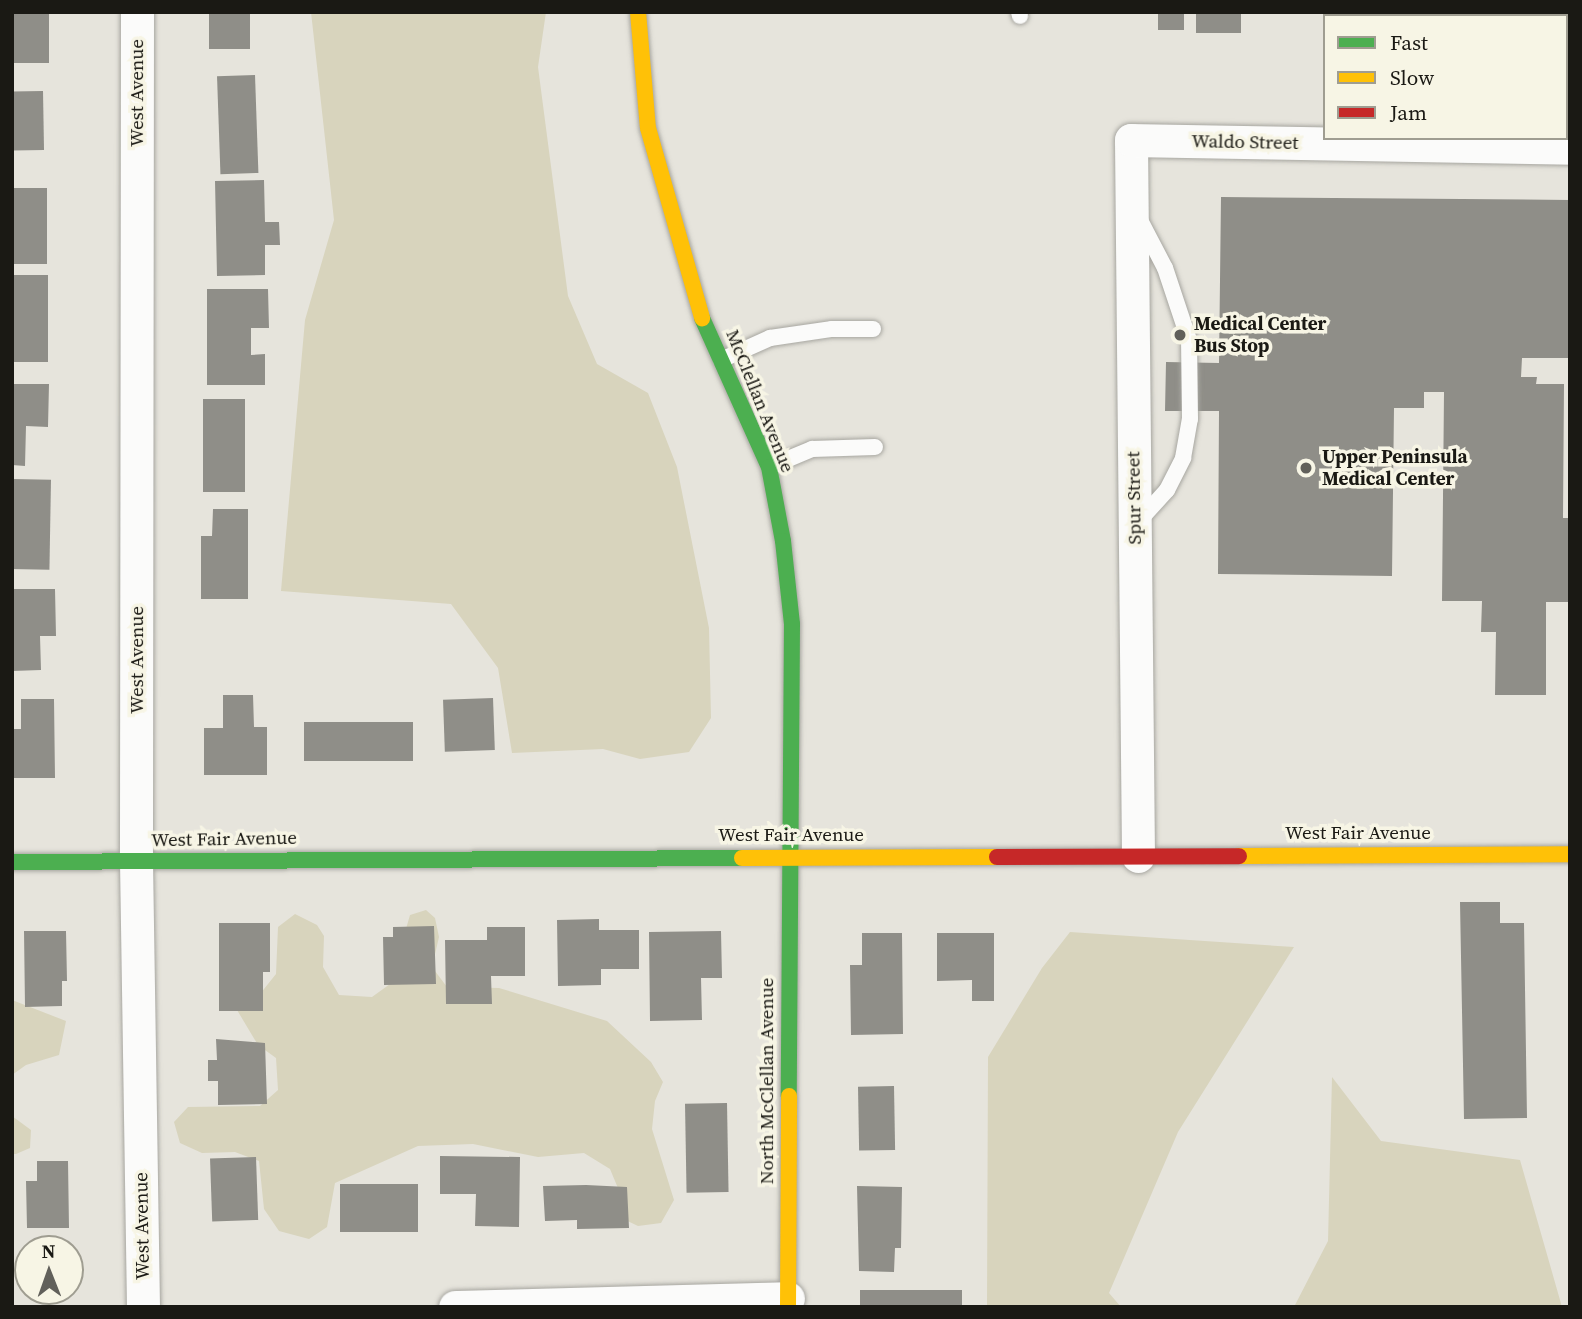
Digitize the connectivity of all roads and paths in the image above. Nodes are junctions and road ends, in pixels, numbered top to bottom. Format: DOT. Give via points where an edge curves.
graph roads {
  1 [pos="137,12"];
  2 [pos="638,12"];
  3 [pos="1131,140"];
  4 [pos="1570,149"];
  5 [pos="1131,205"];
  6 [pos="873,329"];
  7 [pos="721,360"];
  8 [pos="874,447"];
  9 [pos="769,467"];
  10 [pos="1134,527"];
  11 [pos="1570,855"];
  12 [pos="788,856"];
  13 [pos="1138,856"];
  14 [pos="136,860"];
  15 [pos="12,862"];
  16 [pos="788,1302"];
  17 [pos="143,1307"];
  18 [pos="455,1307"];
  1 -- 14 [label="street, West Avenue"];
  2 -- 7 [label="street, McClellan Avenue" via="648,128 665,200 694,299"];
  3 -- 4 [label="street, Waldo Street"];
  3 -- 5 [label="street, Spur Street"];
  5 -- 10 [label="street, Spur Street"];
  5 -- 10 [label="lane" via="1165,268 1190,356 1190,419 1183,458 1167,490"];
  6 -- 7 [label="lane" via="832,329 770,338"];
  7 -- 9 [label="street, McClellan Avenue"];
  8 -- 9 [label="lane" via="813,449"];
  9 -- 12 [label="street, McClellan Avenue" via="792,624"];
  10 -- 13 [label="street, Spur Street"];
  11 -- 13 [label="street, West Fair Avenue"];
  12 -- 13 [label="street, West Fair Avenue"];
  12 -- 14 [label="street, West Fair Avenue"];
  12 -- 16 [label="street, North McClellan Avenue"];
  14 -- 15 [label="street, West Fair Avenue"];
  14 -- 17 [label="street, West Avenue"];
  16 -- 18 [label="street"];
}
